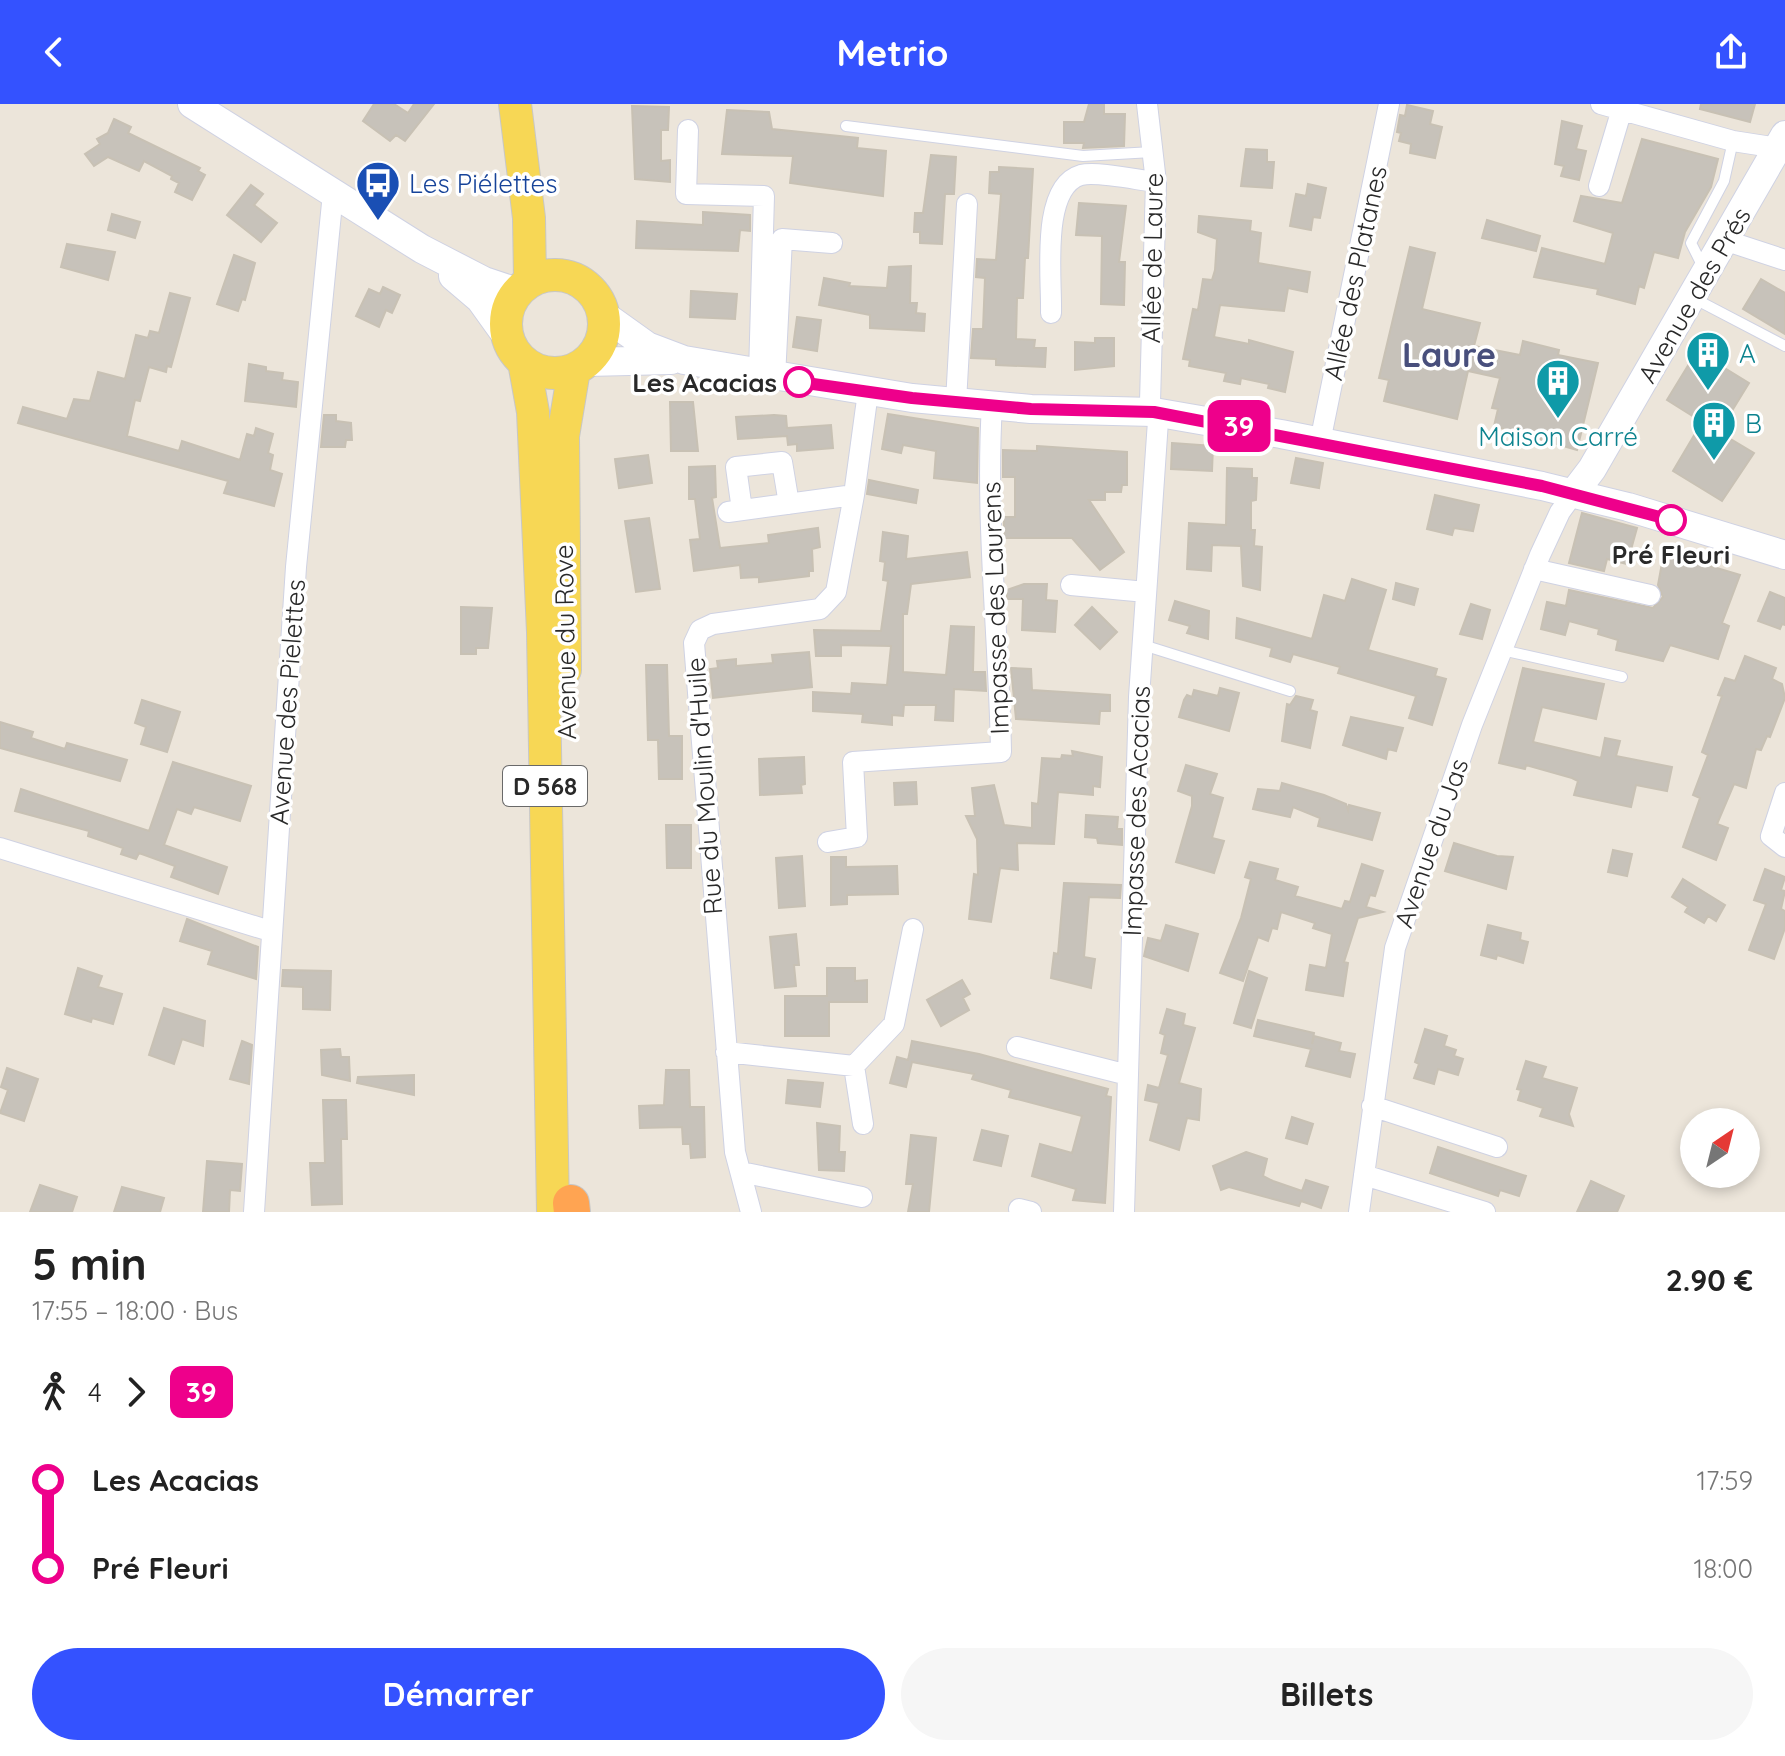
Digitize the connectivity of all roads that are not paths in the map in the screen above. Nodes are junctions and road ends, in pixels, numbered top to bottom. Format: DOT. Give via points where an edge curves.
graph roads {
  1 [pos="515,104"];
  2 [pos="1147,104"];
  3 [pos="1389,104"];
  4 [pos="1612,106"];
  5 [pos="203,107"];
  6 [pos="846,126"];
  7 [pos="688,130"];
  8 [pos="520,136"];
  9 [pos="1733,141"];
  10 [pos="1781,142"];
  11 [pos="1152,152"];
  12 [pos="1156,182"];
  13 [pos="1599,186"];
  14 [pos="333,193"];
  15 [pos="967,204"];
  16 [pos="1727,241"];
  17 [pos="832,243"];
  18 [pos="422,249"];
  19 [pos="1785,260"];
  20 [pos="566,275"];
  21 [pos="524,286"];
  22 [pos="1700,286"];
  23 [pos="1051,313"];
  24 [pos="605,316"];
  25 [pos="1785,346"];
  26 [pos="516,350"];
  27 [pos="684,360"];
  28 [pos="581,366"];
  29 [pos="767,376"];
  30 [pos="868,392"];
  31 [pos="956,402"];
  32 [pos="992,405"];
  33 [pos="1154,412"];
  34 [pos="1320,442"];
  35 [pos="1573,494"];
  36 [pos="854,495"];
  37 [pos="789,504"];
  38 [pos="1783,551"];
  39 [pos="1534,569"];
  40 [pos="1071,585"];
  41 [pos="1146,592"];
  42 [pos="1650,595"];
  43 [pos="1143,645"];
  44 [pos="1502,650"];
  45 [pos="1622,677"];
  46 [pos="1290,691"];
  47 [pos="1785,793"];
  48 [pos="828,842"];
  49 [pos="1785,847"];
  50 [pos="0,848"];
  51 [pos="913,929"];
  52 [pos="270,931"];
  53 [pos="1017,1047"];
  54 [pos="726,1052"];
  55 [pos="854,1066"];
  56 [pos="1128,1075"];
  57 [pos="1372,1106"];
  58 [pos="863,1124"];
  59 [pos="1497,1147"];
  60 [pos="741,1172"];
  61 [pos="1364,1175"];
  62 [pos="862,1197"];
  63 [pos="567,1210"];
  64 [pos="254,1212"];
  65 [pos="751,1212"];
  66 [pos="1124,1212"];
  67 [pos="1359,1212"];
  68 [pos="1485,1212"];
  1 -- 8 [label="main road"];
  2 -- 11 [label="street, Allée de Laure"];
  3 -- 34 [label="street, Allée des Platanes"];
  4 -- 9 [label="street"];
  4 -- 13 [label="street"];
  5 -- 14 [label="street"];
  6 -- 11 [label="lane" via="1083,156"];
  7 -- 29 [label="street" via="686,194 764,196"];
  8 -- 20 [label="main road" via="548,239"];
  8 -- 21 [label="main road" via="531,247"];
  9 -- 10 [label="street"];
  9 -- 22 [label="lane" via="1724,181 1691,243"];
  10 -- 16 [label="street, Avenue des Prés"];
  11 -- 12 [label="street, Allée de Laure"];
  12 -- 23 [label="street" via="1082,174 1063,186 1053,206"];
  12 -- 33 [label="street, Allée de Laure" via="1150,402"];
  14 -- 18 [label="street"];
  14 -- 52 [label="street, Avenue des Pielettes" via="296,567"];
  15 -- 31 [label="street"];
  16 -- 19 [label="street"];
  16 -- 22 [label="street, Avenue des Prés"];
  17 -- 29 [label="street" via="782,239"];
  18 -- 21 [label="street" via="484,281"];
  18 -- 26 [label="street" via="480,299"];
  20 -- 21 [label="main road" via="547,274"];
  20 -- 24 [label="main road" via="598,297"];
  21 -- 26 [label="main road" via="505,322"];
  22 -- 25 [label="lane"];
  22 -- 35 [label="street, Avenue des Prés"];
  24 -- 27 [label="street" via="647,346"];
  24 -- 28 [label="main road" via="604,335"];
  26 -- 28 [label="main road" via="539,371 557,373"];
  26 -- 63 [label="main road, D 568" via="533,412"];
  27 -- 28 [label="street"];
  27 -- 29 [label="street"];
  28 -- 63 [label="main road, Avenue du Rove / D 568" via="563,436"];
  29 -- 30 [label="street"];
  30 -- 31 [label="street"];
  30 -- 36 [label="street, Rue du Moulin d'Huile"];
  31 -- 32 [label="street"];
  32 -- 33 [label="street"];
  32 -- 48 [label="street, Impasse des Laurens" via="989,560 1001,752 853,762 857,837"];
  33 -- 34 [label="street"];
  33 -- 41 [label="street, Impasse des Acacias" via="1158,421"];
  34 -- 35 [label="street"];
  35 -- 38 [label="street"];
  35 -- 39 [label="street, Avenue du Jas"];
  36 -- 37 [label="street"];
  36 -- 54 [label="street, Rue du Moulin d'Huile" via="836,592 830,600 820,609 713,624 700,630 694,643"];
  37 -- 37 [label="street" via="735,511 736,467 782,462"];
  39 -- 42 [label="street"];
  39 -- 44 [label="street, Avenue du Jas"];
  40 -- 41 [label="street"];
  41 -- 43 [label="street, Impasse des Acacias"];
  43 -- 46 [label="lane"];
  43 -- 56 [label="street, Impasse des Acacias"];
  44 -- 45 [label="lane"];
  44 -- 57 [label="street, Avenue du Jas" via="1395,948"];
  47 -- 49 [label="street" via="1771,836"];
  50 -- 52 [label="street"];
  51 -- 55 [label="street" via="894,1024"];
  52 -- 64 [label="street, Avenue des Pielettes"];
  53 -- 56 [label="street"];
  54 -- 55 [label="street"];
  54 -- 60 [label="street, Rue du Moulin d'Huile"];
  55 -- 58 [label="street"];
  56 -- 66 [label="street, Impasse des Acacias"];
  57 -- 59 [label="street"];
  57 -- 61 [label="street, Avenue du Jas"];
  60 -- 62 [label="street"];
  60 -- 65 [label="street, Rue du Moulin d'Huile"];
  61 -- 67 [label="street, Avenue du Jas"];
  61 -- 68 [label="street"];
}
